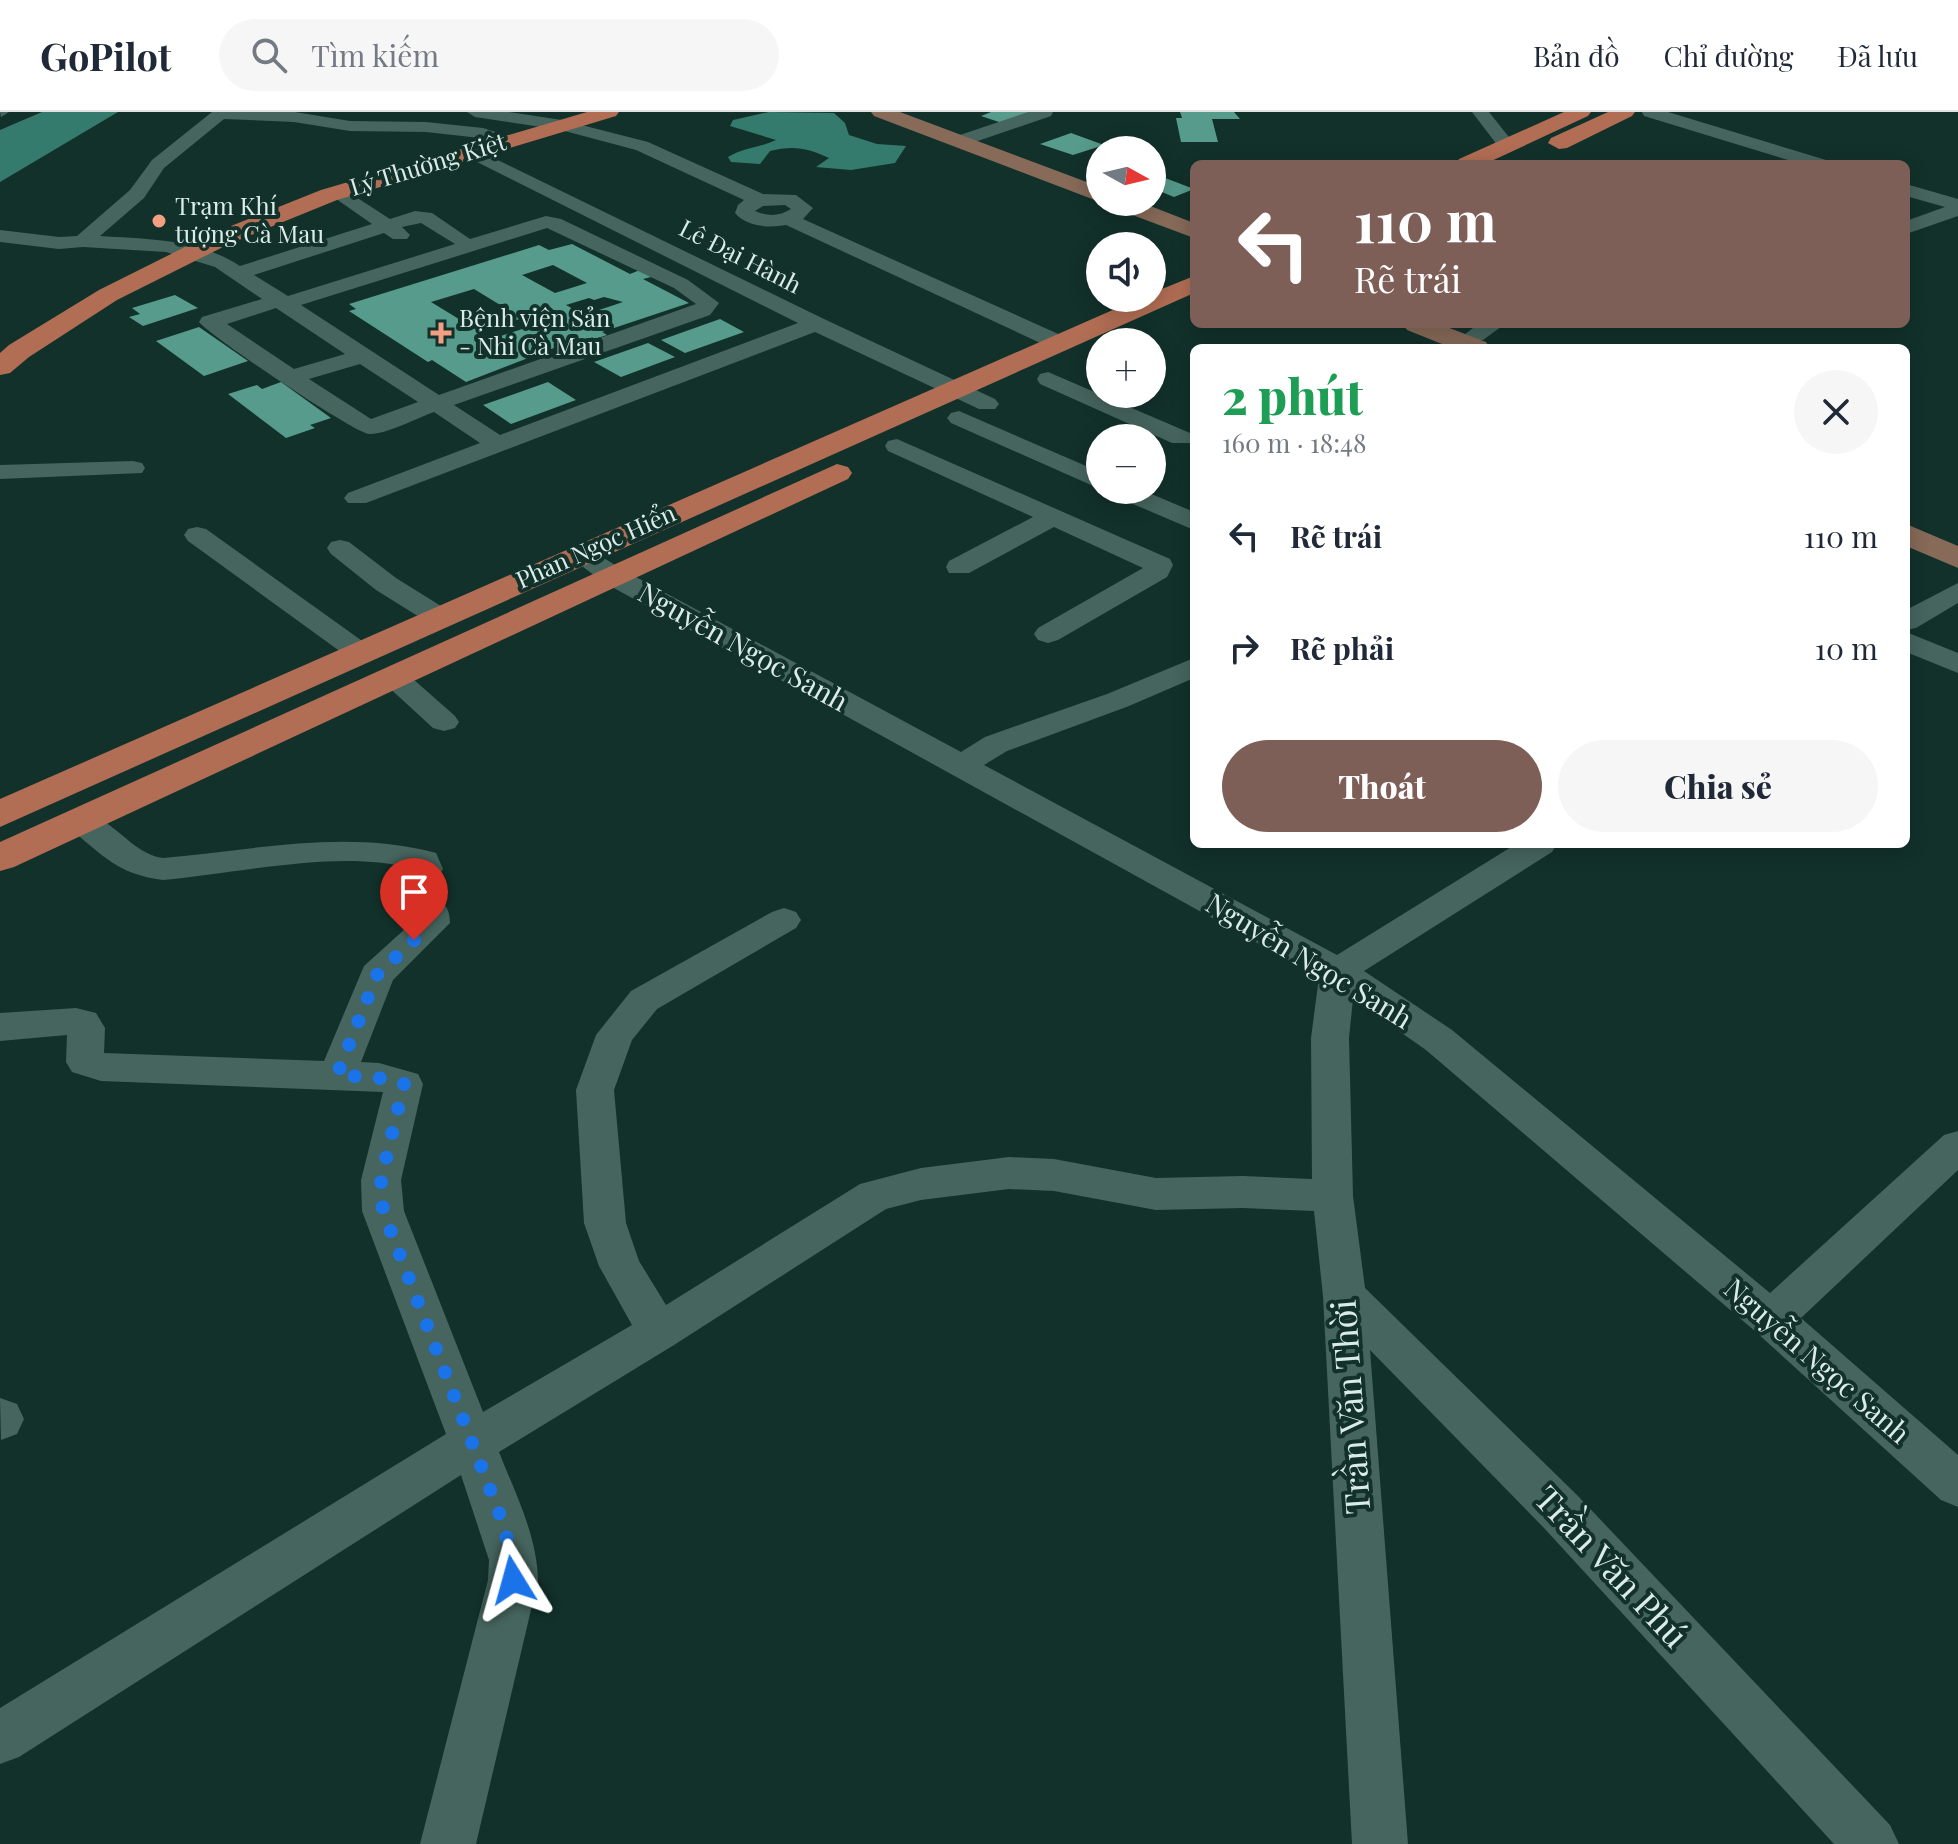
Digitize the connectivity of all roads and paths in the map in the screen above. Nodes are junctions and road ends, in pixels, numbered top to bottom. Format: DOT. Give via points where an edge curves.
graph roads {
  1 [pos="475,112"];
  2 [pos="881,112"];
  3 [pos="1045,112"];
  4 [pos="1480,112"];
  5 [pos="1581,112"];
  6 [pos="1625,112"];
  7 [pos="1637,112"];
  8 [pos="222,113"];
  9 [pos="1654,114"];
  10 [pos="582,117"];
  11 [pos="960,141"];
  12 [pos="508,142"];
  13 [pos="473,153"];
  14 [pos="1510,155"];
  15 [pos="1486,160"];
  16 [pos="1807,160"];
  17 [pos="1086,190"];
  18 [pos="1910,191"];
  19 [pos="339,192"];
  20 [pos="1958,207"];
  21 [pos="365,210"];
  22 [pos="1155,216"];
  23 [pos="386,225"];
  24 [pos="1910,226"];
  25 [pos="1190,229"];
  26 [pos="340,230"];
  27 [pos="0,236"];
  28 [pos="275,240"];
  29 [pos="83,241"];
  30 [pos="466,242"];
  31 [pos="414,245"];
  32 [pos="204,256"];
  33 [pos="382,260"];
  34 [pos="238,273"];
  35 [pos="1190,286"];
  36 [pos="283,302"];
  37 [pos="1190,313"];
  38 [pos="314,322"];
  39 [pos="816,324"];
  40 [pos="1167,324"];
  41 [pos="1438,328"];
  42 [pos="1460,328"];
  43 [pos="1482,336"];
  44 [pos="342,340"];
  45 [pos="1057,342"];
  46 [pos="242,345"];
  47 [pos="365,355"];
  48 [pos="1086,361"];
  49 [pos="269,364"];
  50 [pos="0,367"];
  51 [pos="391,372"];
  52 [pos="290,377"];
  53 [pos="1048,379"];
  54 [pos="317,395"];
  55 [pos="439,404"];
  56 [pos="967,404"];
  57 [pos="1181,438"];
  58 [pos="499,445"];
  59 [pos="897,446"];
  60 [pos="133,468"];
  61 [pos="0,472"];
  62 [pos="1086,473"];
  63 [pos="357,498"];
  64 [pos="1153,504"];
  65 [pos="1052,517"];
  66 [pos="1910,519"];
  67 [pos="1190,520"];
  68 [pos="197,535"];
  69 [pos="1910,536"];
  70 [pos="1958,540"];
  71 [pos="340,548"];
  72 [pos="579,554"];
  73 [pos="1958,558"];
  74 [pos="959,567"];
  75 [pos="613,576"];
  76 [pos="1958,591"];
  77 [pos="439,617"];
  78 [pos="1910,620"];
  79 [pos="1048,634"];
  80 [pos="1910,643"];
  81 [pos="362,654"];
  82 [pos="1958,664"];
  83 [pos="1190,669"];
  84 [pos="394,677"];
  85 [pos="444,722"];
  86 [pos="961,766"];
  87 [pos="0,814"];
  88 [pos="81,821"];
  89 [pos="1534,848"];
  90 [pos="0,858"];
  91 [pos="784,920"];
  92 [pos="1338,971"];
  93 [pos="0,1027"];
  94 [pos="337,1075"];
  95 [pos="1958,1146"];
  96 [pos="1333,1196"];
  97 [pos="1344,1296"];
  98 [pos="1771,1319"];
  99 [pos="659,1332"];
  100 [pos="473,1443"];
  101 [pos="1958,1485"];
  102 [pos="0,1738"];
  103 [pos="448,1844"];
  104 [pos="1380,1844"];
  105 [pos="1871,1844"];
  1 -- 10 [label="street"];
  2 -- 11 [label="main road"];
  3 -- 11 [label="street"];
  4 -- 14 [label="street"];
  5 -- 14 [label="highway"];
  6 -- 14 [label="highway"];
  7 -- 9 [label="street"];
  8 -- 12 [label="street" via="469,131"];
  8 -- 29 [label="street" via="158,164 137,194"];
  9 -- 16 [label="street"];
  10 -- 12 [label="highway, Lý Thường Kiệt"];
  10 -- 45 [label="street" via="760,200 780,198 802,205 801,212 788,219"];
  11 -- 17 [label="main road"];
  12 -- 13 [label="highway, Lý Thường Kiệt"];
  13 -- 19 [label="highway, Lý Thường Kiệt"];
  13 -- 39 [label="street, Lê Đại Hành"];
  14 -- 15 [label="highway"];
  18 -- 20 [label="street"];
  19 -- 21 [label="street"];
  19 -- 32 [label="highway, Lý Thường Kiệt"];
  20 -- 24 [label="street"];
  21 -- 23 [label="street"];
  21 -- 26 [label="street"];
  22 -- 25 [label="main road"];
  23 -- 26 [label="street"];
  23 -- 30 [label="street" via="425,217"];
  23 -- 31 [label="street"];
  26 -- 33 [label="street"];
  26 -- 34 [label="street"];
  27 -- 29 [label="street"];
  28 -- 32 [label="street"];
  29 -- 32 [label="street" via="168,246"];
  30 -- 31 [label="street"];
  30 -- 33 [label="street"];
  30 -- 55 [label="street" via="554,223 681,284 708,303 702,310"];
  31 -- 33 [label="street"];
  32 -- 34 [label="street"];
  32 -- 50 [label="highway, Lý Thường Kiệt" via="108,295"];
  33 -- 36 [label="street"];
  34 -- 36 [label="street"];
  35 -- 45 [label="highway, Phan Ngọc Hiển"];
  36 -- 38 [label="street"];
  36 -- 46 [label="street" via="211,320 210,325"];
  37 -- 40 [label="highway"];
  38 -- 44 [label="street"];
  38 -- 46 [label="street"];
  39 -- 56 [label="street, Lê Đại Hành"];
  39 -- 58 [label="street"];
  41 -- 43 [label="main road"];
  42 -- 43 [label="main road"];
  44 -- 47 [label="street"];
  44 -- 49 [label="street"];
  45 -- 56 [label="highway, Phan Ngọc Hiển"];
  46 -- 49 [label="street"];
  47 -- 51 [label="street"];
  47 -- 52 [label="street"];
  48 -- 53 [label="highway, Phan Ngọc Hiển"];
  49 -- 52 [label="street"];
  51 -- 54 [label="street"];
  51 -- 55 [label="street"];
  52 -- 54 [label="street"];
  53 -- 56 [label="highway, Phan Ngọc Hiển"];
  53 -- 57 [label="street"];
  54 -- 55 [label="street" via="370,427"];
  55 -- 58 [label="street"];
  56 -- 59 [label="highway, Phan Ngọc Hiển"];
  56 -- 62 [label="street, Lê Đại Hành"];
  56 -- 72 [label="highway, Phan Ngọc Hiển"];
  58 -- 63 [label="street"];
  59 -- 65 [label="street"];
  59 -- 75 [label="highway, Phan Ngọc Hiển"];
  60 -- 61 [label="street"];
  64 -- 67 [label="street"];
  65 -- 74 [label="street"];
  65 -- 79 [label="street" via="1160,565"];
  66 -- 70 [label="main road"];
  68 -- 81 [label="street"];
  69 -- 73 [label="main road"];
  71 -- 77 [label="street"];
  72 -- 75 [label="street, Nguyễn Ngọc Sanh"];
  72 -- 77 [label="highway, Phan Ngọc Hiển"];
  75 -- 84 [label="highway, Phan Ngọc Hiển"];
  75 -- 86 [label="street, Nguyễn Ngọc Sanh"];
  76 -- 78 [label="street"];
  77 -- 81 [label="highway, Phan Ngọc Hiển"];
  80 -- 82 [label="street"];
  81 -- 87 [label="highway, Phan Ngọc Hiển"];
  83 -- 86 [label="street" via="996,744"];
  84 -- 85 [label="street"];
  84 -- 88 [label="highway, Phan Ngọc Hiển"];
  86 -- 92 [label="street, Nguyễn Ngọc Sanh"];
  88 -- 90 [label="highway, Phan Ngọc Hiển"];
  88 -- 94 [label="street" via="139,866 163,869 326,852 424,861 426,869 413,895 433,912 433,923 377,975"];
  89 -- 92 [label="street"];
  91 -- 99 [label="street" via="644,1000 615,1035 595,1090 605,1223 620,1266"];
  92 -- 96 [label="street, Trần Văn Thời" via="1330,1038"];
  92 -- 98 [label="street, Nguyễn Ngọc Sanh" via="1439,1040"];
  93 -- 94 [label="street" via="83,1023 85,1062 101,1067"];
  94 -- 100 [label="street" via="404,1084 381,1180 383,1211"];
  95 -- 98 [label="street"];
  96 -- 97 [label="street, Trần Văn Thời"];
  96 -- 99 [label="street" via="1156,1194 1054,1175 1009,1173 921,1184 874,1196"];
  97 -- 104 [label="street, Trần Văn Thời"];
  97 -- 105 [label="street, Trần Văn Phú" via="1561,1512"];
  98 -- 101 [label="street, Nguyễn Ngọc Sanh"];
  99 -- 100 [label="street"];
  100 -- 102 [label="street"];
  100 -- 103 [label="street" via="501,1518 513,1580"];
}
